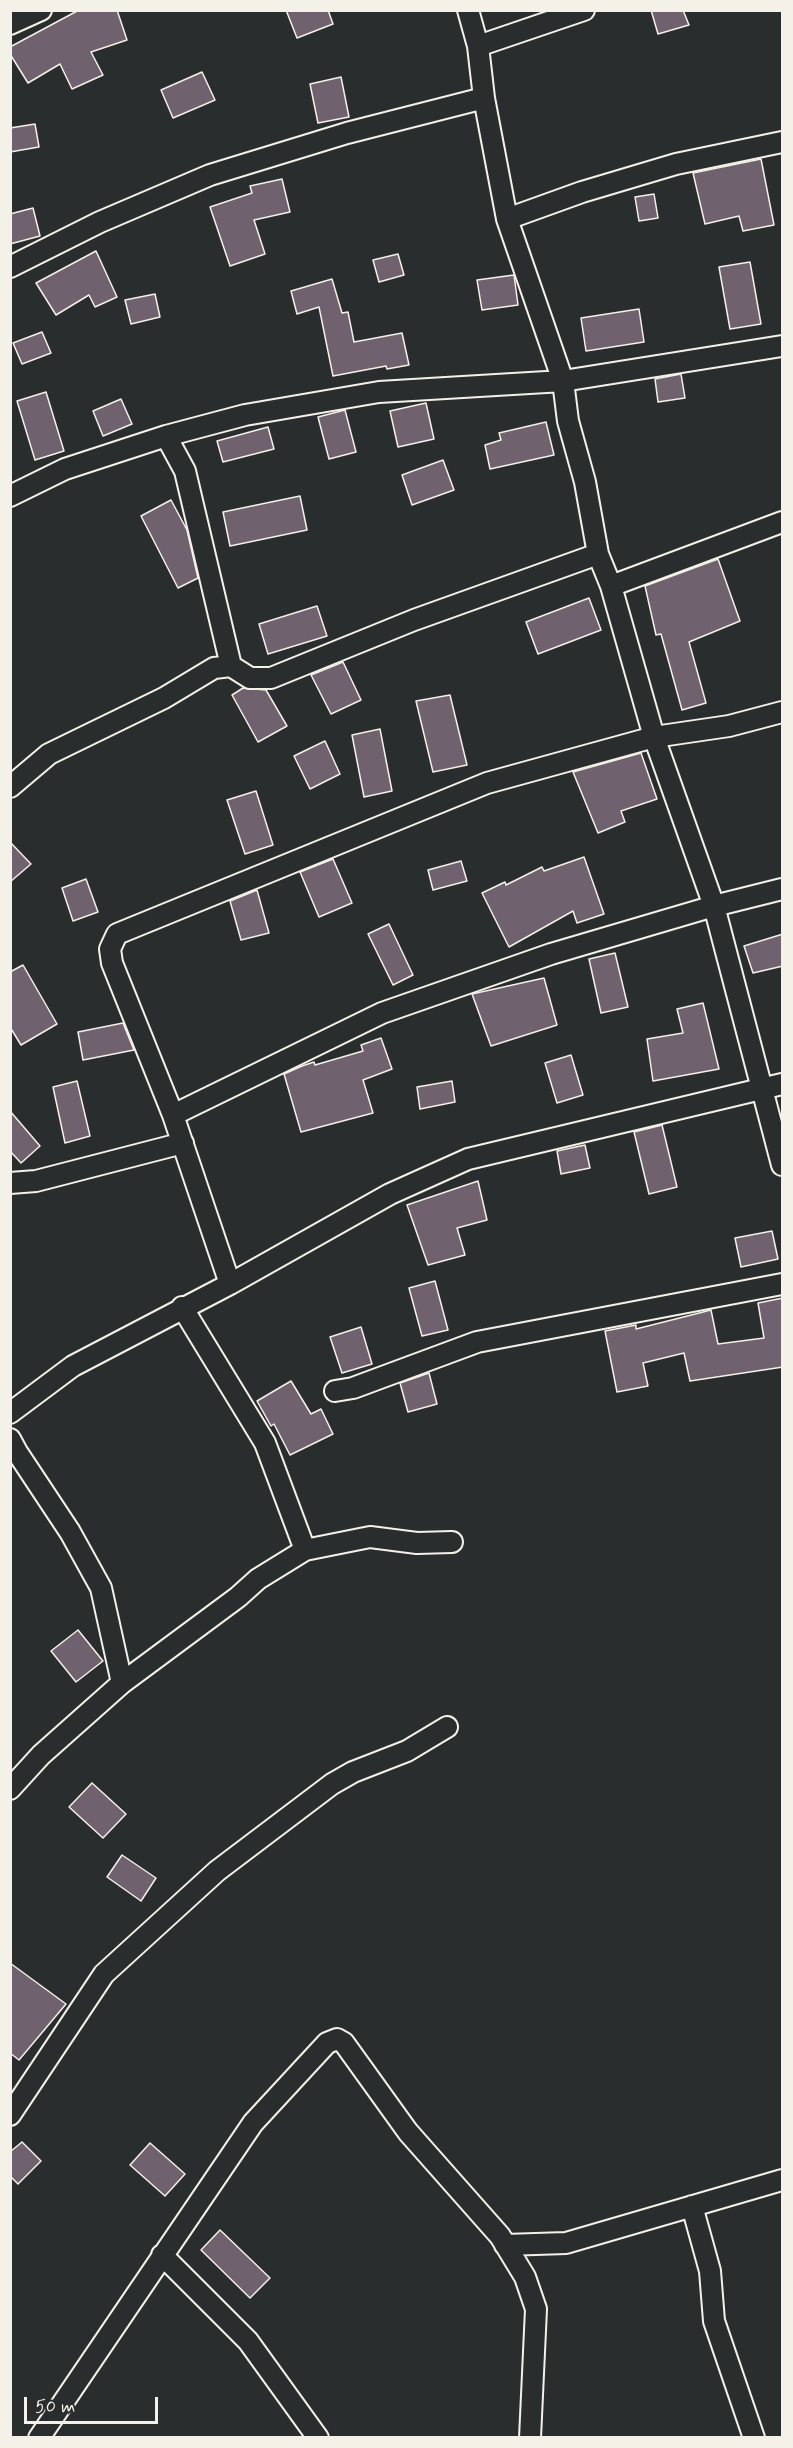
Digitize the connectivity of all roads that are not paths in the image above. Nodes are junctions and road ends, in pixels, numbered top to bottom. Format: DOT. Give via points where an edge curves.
graph roads {
  1 [pos="41,10"];
  2 [pos="468,10"];
  3 [pos="584,10"];
  4 [pos="10,24"];
  5 [pos="478,46"];
  6 [pos="484,98"];
  7 [pos="783,142"];
  8 [pos="507,219"];
  9 [pos="10,267"];
  10 [pos="783,346"];
  11 [pos="563,381"];
  12 [pos="166,436"];
  13 [pos="10,496"];
  14 [pos="783,522"];
  15 [pos="598,554"];
  16 [pos="611,586"];
  17 [pos="231,666"];
  18 [pos="783,712"];
  19 [pos="654,737"];
  20 [pos="10,787"];
  21 [pos="783,889"];
  22 [pos="714,906"];
  23 [pos="783,1084"];
  24 [pos="761,1088"];
  25 [pos="173,1115"];
  26 [pos="183,1143"];
  27 [pos="783,1165"];
  28 [pos="10,1183"];
  29 [pos="230,1284"];
  30 [pos="783,1284"];
  31 [pos="182,1307"];
  32 [pos="334,1391"];
  33 [pos="10,1413"];
  34 [pos="10,1439"];
  35 [pos="452,1542"];
  36 [pos="305,1550"];
  37 [pos="122,1683"];
  38 [pos="447,1727"];
  39 [pos="10,1789"];
  40 [pos="10,2115"];
  41 [pos="783,2180"];
  42 [pos="692,2206"];
  43 [pos="505,2245"];
  44 [pos="162,2255"];
  45 [pos="39,2438"];
  46 [pos="318,2438"];
  47 [pos="530,2438"];
  48 [pos="754,2438"];
  1 -- 4 [label="street"];
  2 -- 5 [label="street"];
  3 -- 5 [label="street"];
  5 -- 6 [label="street"];
  6 -- 8 [label="street"];
  6 -- 9 [label="street" via="347,133 210,175 100,222"];
  7 -- 8 [label="street" via="676,164"];
  8 -- 11 [label="street"];
  10 -- 11 [label="street"];
  11 -- 12 [label="street" via="379,392 245,416"];
  11 -- 15 [label="street" via="568,421 585,482"];
  12 -- 13 [label="street" via="65,469"];
  12 -- 17 [label="street" via="185,471"];
  14 -- 16 [label="street"];
  15 -- 16 [label="street"];
  15 -- 17 [label="street" via="414,620 271,678 250,678"];
  16 -- 19 [label="street"];
  17 -- 20 [label="street" via="214,668 164,698 49,754"];
  18 -- 19 [label="street" via="729,726"];
  19 -- 22 [label="street"];
  19 -- 25 [label="street" via="487,783 117,934 110,949 112,963"];
  21 -- 22 [label="street"];
  22 -- 24 [label="street"];
  22 -- 25 [label="street" via="551,954 382,1013"];
  23 -- 24 [label="street"];
  24 -- 27 [label="street"];
  24 -- 29 [label="street" via="468,1159 390,1194"];
  25 -- 26 [label="street"];
  26 -- 28 [label="street" via="36,1181"];
  26 -- 29 [label="street"];
  29 -- 31 [label="street"];
  30 -- 32 [label="street" via="477,1342 353,1388"];
  31 -- 33 [label="street" via="73,1366"];
  31 -- 36 [label="street" via="265,1443"];
  34 -- 37 [label="street" via="101,1588"];
  35 -- 36 [label="street" via="417,1543 370,1537"];
  36 -- 37 [label="street" via="258,1579"];
  37 -- 39 [label="street" via="41,1755"];
  38 -- 40 [label="street" via="406,1751 332,1784 217,1871 104,1974"];
  41 -- 42 [label="street"];
  42 -- 43 [label="street" via="566,2243"];
  42 -- 48 [label="street" via="710,2271 714,2321"];
  43 -- 44 [label="street" via="408,2132 345,2043 337,2039 327,2043 253,2123"];
  43 -- 47 [label="street" via="525,2277 536,2309"];
  44 -- 45 [label="street"];
  44 -- 46 [label="street" via="248,2341"];
}
